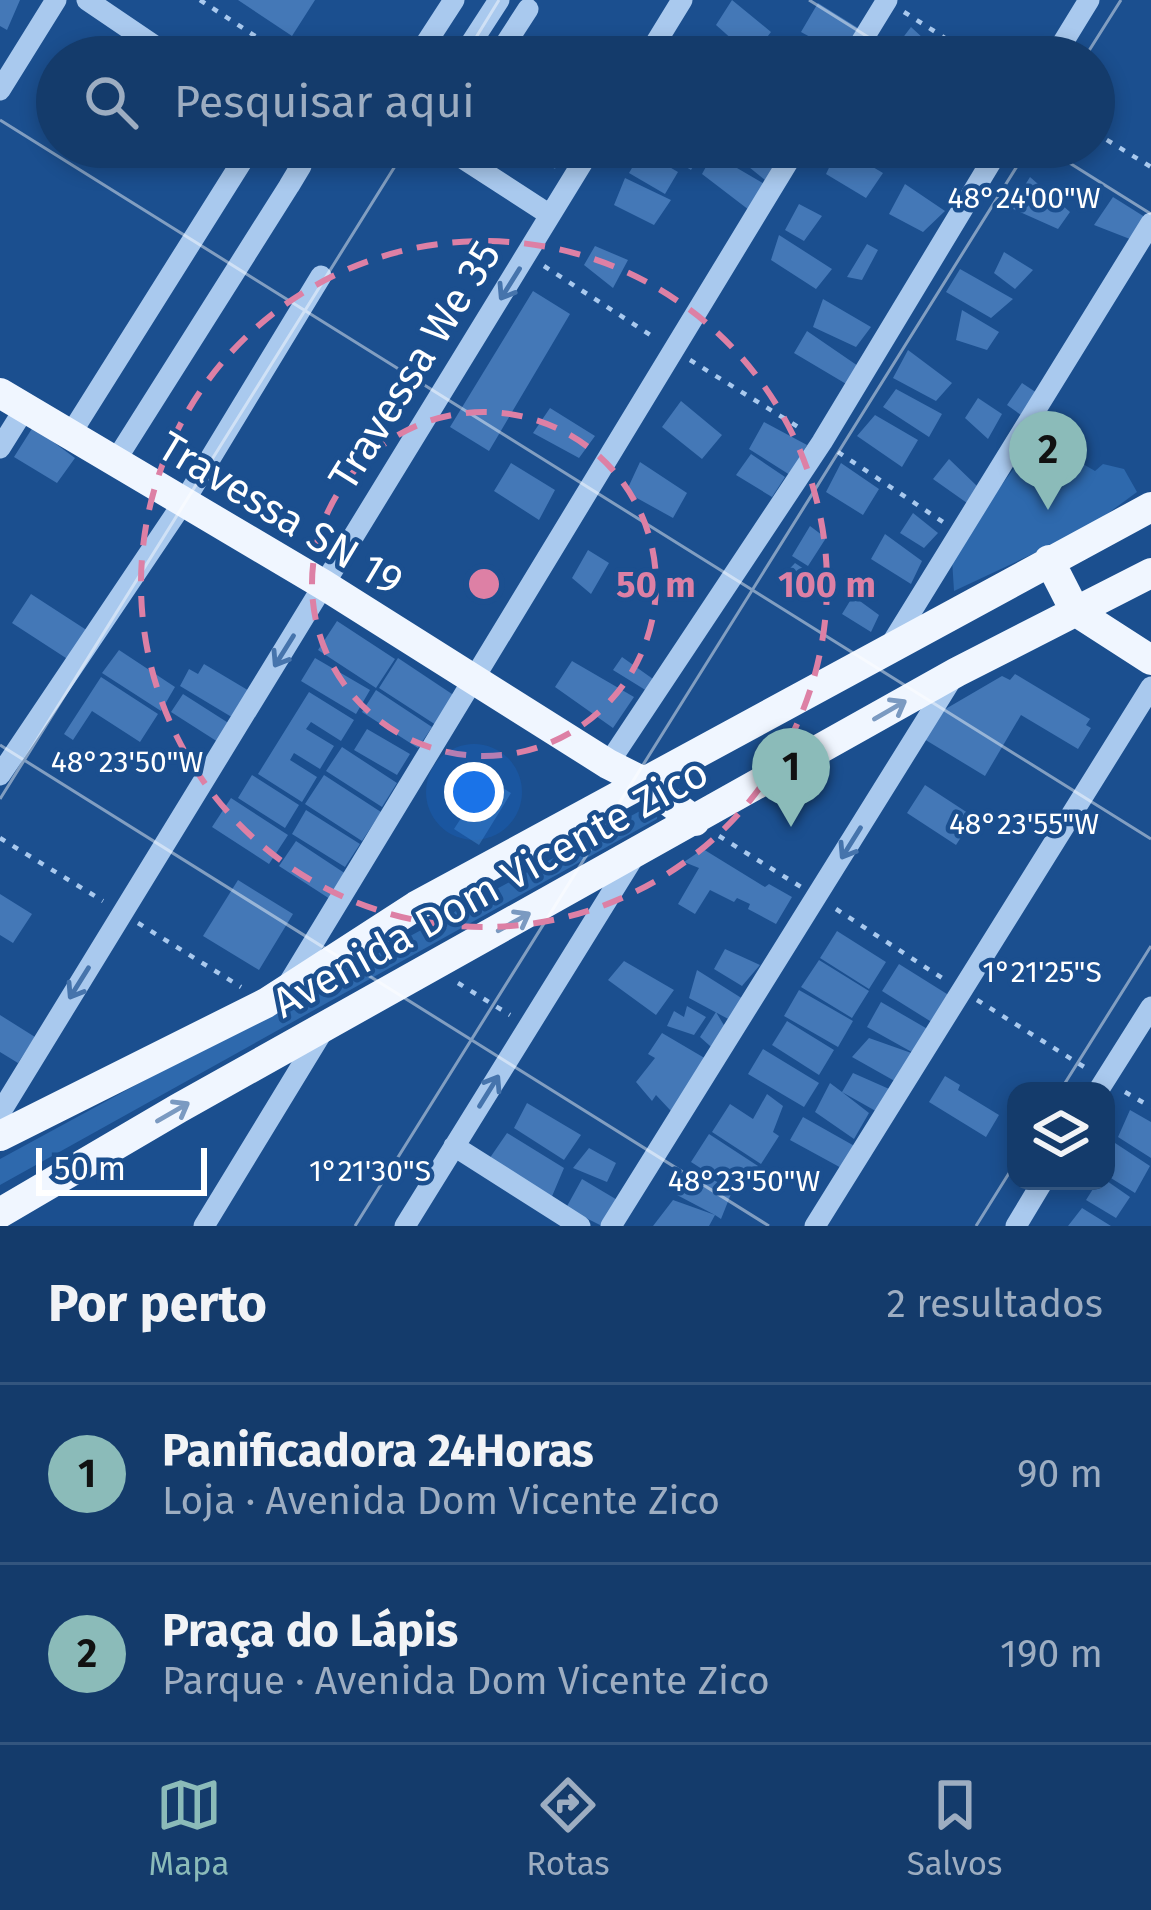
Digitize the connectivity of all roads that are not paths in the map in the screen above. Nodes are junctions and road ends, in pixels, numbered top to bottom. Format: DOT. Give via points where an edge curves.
graph roads {
  1 [pos="56,0"];
  2 [pos="87,0"];
  3 [pos="454,0"];
  4 [pos="500,0"];
  5 [pos="682,0"];
  6 [pos="886,0"];
  7 [pos="1089,0"];
  8 [pos="528,9"];
  9 [pos="140,36"];
  10 [pos="431,36"];
  11 [pos="476,36"];
  12 [pos="511,36"];
  13 [pos="660,36"];
  14 [pos="865,36"];
  15 [pos="1067,36"];
  16 [pos="0,90"];
  17 [pos="238,168"];
  18 [pos="300,168"];
  19 [pos="477,168"];
  20 [pos="579,168"];
  21 [pos="784,168"];
  22 [pos="987,168"];
  23 [pos="550,215"];
  24 [pos="1151,223"];
  25 [pos="321,276"];
  26 [pos="12,401"];
  27 [pos="70,435"];
  28 [pos="0,448"];
  29 [pos="114,463"];
  30 [pos="185,500"];
  31 [pos="1151,506"];
  32 [pos="1049,560"];
  33 [pos="1151,573"];
  34 [pos="325,585"];
  35 [pos="1075,611"];
  36 [pos="889,648"];
  37 [pos="1151,660"];
  38 [pos="957,672"];
  39 [pos="472,679"];
  40 [pos="1151,687"];
  41 [pos="608,764"];
  42 [pos="0,775"];
  43 [pos="642,781"];
  44 [pos="694,821"];
  45 [pos="635,855"];
  46 [pos="287,986"];
  47 [pos="1151,1007"];
  48 [pos="324,1029"];
  49 [pos="1104,1082"];
  50 [pos="0,1113"];
  51 [pos="0,1136"];
  52 [pos="454,1146"];
  53 [pos="1038,1190"];
  54 [pos="0,1214"];
  55 [pos="204,1226"];
  56 [pos="405,1226"];
  57 [pos="580,1226"];
  58 [pos="611,1226"];
  59 [pos="815,1226"];
  60 [pos="1016,1226"];
  1 -- 16 [label="street"];
  2 -- 9 [label="street"];
  3 -- 10 [label="street"];
  4 -- 11 [label="street"];
  5 -- 13 [label="street"];
  6 -- 14 [label="street"];
  7 -- 15 [label="street"];
  8 -- 12 [label="street"];
  17 -- 27 [label="street"];
  18 -- 29 [label="street"];
  19 -- 23 [label="street"];
  20 -- 23 [label="street, Travessa We 35"];
  21 -- 39 [label="street"];
  22 -- 41 [label="street" via="822,442"];
  23 -- 34 [label="street, Travessa We 35, one-way"];
  24 -- 36 [label="street"];
  25 -- 30 [label="street"];
  26 -- 27 [label="main road, Travessa SN 19"];
  26 -- 28 [label="street"];
  27 -- 29 [label="main road, Travessa SN 19"];
  29 -- 30 [label="main road, Travessa SN 19"];
  30 -- 34 [label="main road, Travessa SN 19"];
  30 -- 42 [label="street"];
  31 -- 32 [label="main road, Avenida Dom Vicente Zico"];
  32 -- 35 [label="main road"];
  32 -- 36 [label="main road, Avenida Dom Vicente Zico"];
  33 -- 35 [label="main road, Avenida Dom Vicente Zico"];
  34 -- 39 [label="main road, Travessa SN 19"];
  34 -- 50 [label="street, Travessa We 35, one-way"];
  35 -- 37 [label="main road"];
  35 -- 38 [label="main road, Avenida Dom Vicente Zico"];
  36 -- 43 [label="main road, Avenida Dom Vicente Zico"];
  44 -- 38 [label="main road, Avenida Dom Vicente Zico, one-way"];
  38 -- 58 [label="street, one-way"];
  39 -- 41 [label="main road, Travessa SN 19"];
  39 -- 46 [label="street"];
  40 -- 59 [label="street"];
  41 -- 43 [label="main road, Travessa SN 19"];
  43 -- 44 [label="main road, Travessa SN 19"];
  43 -- 46 [label="main road, Avenida Dom Vicente Zico"];
  44 -- 45 [label="main road, Avenida Dom Vicente Zico"];
  48 -- 45 [label="main road, Avenida Dom Vicente Zico, one-way"];
  52 -- 45 [label="street, one-way"];
  46 -- 51 [label="main road, Avenida Dom Vicente Zico"];
  47 -- 49 [label="street"];
  54 -- 48 [label="main road, Avenida Dom Vicente Zico, one-way"];
  48 -- 55 [label="street"];
  52 -- 56 [label="street"];
  52 -- 57 [label="street"];
  53 -- 60 [label="street"];
}
